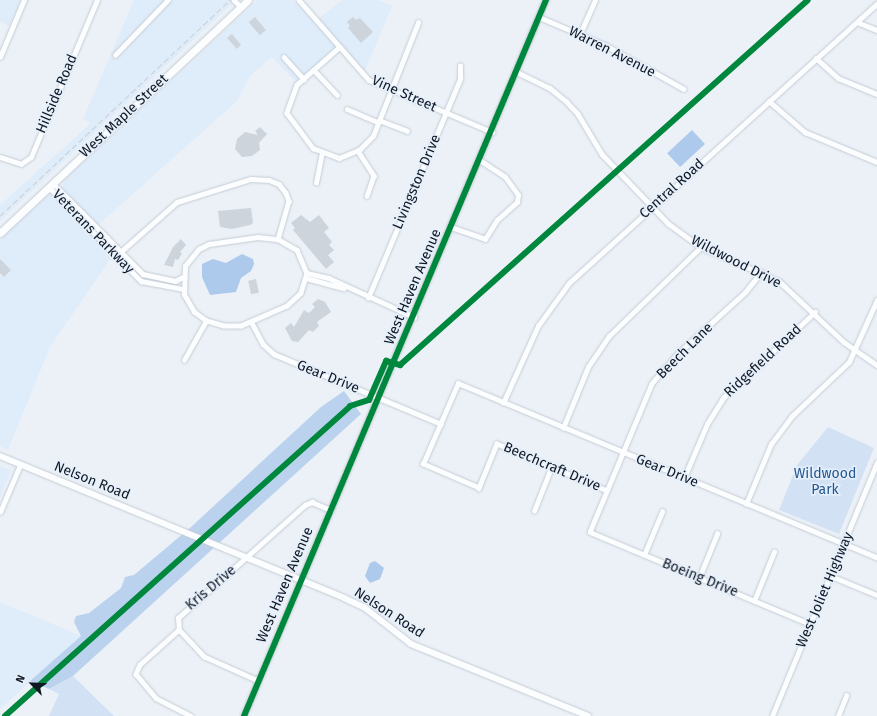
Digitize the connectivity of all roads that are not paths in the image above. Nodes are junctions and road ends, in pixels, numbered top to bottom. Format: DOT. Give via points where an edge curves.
graph roads {
  1 [pos="24,0"];
  2 [pos="97,0"];
  3 [pos="168,0"];
  4 [pos="234,0"];
  5 [pos="248,0"];
  6 [pos="299,0"];
  7 [pos="546,0"];
  8 [pos="595,0"];
  9 [pos="877,4"];
  10 [pos="241,7"];
  11 [pos="539,17"];
  12 [pos="857,22"];
  13 [pos="418,23"];
  14 [pos="877,30"];
  15 [pos="580,34"];
  16 [pos="340,47"];
  17 [pos="115,54"];
  18 [pos="0,57"];
  19 [pos="284,57"];
  20 [pos="816,58"];
  21 [pos="460,66"];
  22 [pos="314,70"];
  23 [pos="517,72"];
  24 [pos="304,79"];
  25 [pos="391,90"];
  26 [pos="684,90"];
  27 [pos="877,94"];
  28 [pos="337,95"];
  29 [pos="769,101"];
  30 [pos="347,109"];
  31 [pos="447,112"];
  32 [pos="379,121"];
  33 [pos="407,131"];
  34 [pos="492,132"];
  35 [pos="358,151"];
  36 [pos="322,153"];
  37 [pos="0,157"];
  38 [pos="480,161"];
  39 [pos="877,162"];
  40 [pos="316,183"];
  41 [pos="51,185"];
  42 [pos="367,196"];
  43 [pos="652,208"];
  44 [pos="451,227"];
  45 [pos="0,233"];
  46 [pos="278,239"];
  47 [pos="701,246"];
  48 [pos="118,254"];
  49 [pos="762,272"];
  50 [pos="306,275"];
  51 [pos="183,277"];
  52 [pos="183,289"];
  53 [pos="368,298"];
  54 [pos="877,300"];
  55 [pos="815,312"];
  56 [pos="414,317"];
  57 [pos="206,321"];
  58 [pos="252,323"];
  59 [pos="855,352"];
  60 [pos="184,360"];
  61 [pos="877,365"];
  62 [pos="378,398"];
  63 [pos="503,403"];
  64 [pos="441,424"];
  65 [pos="563,428"];
  66 [pos="622,453"];
  67 [pos="0,456"];
  68 [pos="877,463"];
  69 [pos="20,465"];
  70 [pos="551,468"];
  71 [pos="684,478"];
  72 [pos="606,490"];
  73 [pos="746,504"];
  74 [pos="331,510"];
  75 [pos="534,511"];
  76 [pos="0,512"];
  77 [pos="662,512"];
  78 [pos="590,532"];
  79 [pos="717,534"];
  80 [pos="845,544"];
  81 [pos="774,552"];
  82 [pos="644,555"];
  83 [pos="877,557"];
  84 [pos="246,558"];
  85 [pos="831,576"];
  86 [pos="699,578"];
  87 [pos="300,580"];
  88 [pos="877,595"];
  89 [pos="754,601"];
  90 [pos="810,624"];
  91 [pos="179,630"];
  92 [pos="258,681"];
  93 [pos="846,696"];
  94 [pos="191,716"];
  95 [pos="244,716"];
  96 [pos="588,716"];
  97 [pos="772,716"];
  98 [pos="838,716"];
  1 -- 18 [label="street"];
  2 -- 37 [label="street, Hillside Road" via="31,157 21,164"];
  3 -- 17 [label="street"];
  4 -- 10 [label="street"];
  5 -- 10 [label="main road, West Maple Street"];
  6 -- 16 [label="street, Vine Street"];
  7 -- 11 [label="street, West Haven Avenue"];
  8 -- 15 [label="street"];
  9 -- 12 [label="street, Central Road"];
  10 -- 41 [label="main road, West Maple Street"];
  11 -- 15 [label="street, Warren Avenue"];
  11 -- 23 [label="street, West Haven Avenue"];
  12 -- 14 [label="street"];
  12 -- 20 [label="street, Central Road"];
  13 -- 25 [label="street"];
  15 -- 26 [label="street, Warren Avenue"];
  16 -- 22 [label="street"];
  16 -- 25 [label="street, Vine Street" via="369,80"];
  19 -- 24 [label="street"];
  20 -- 27 [label="street" via="838,78"];
  20 -- 29 [label="street, Central Road"];
  21 -- 31 [label="street, Livingston Drive" via="462,73"];
  22 -- 24 [label="street"];
  22 -- 28 [label="street"];
  23 -- 34 [label="street, West Haven Avenue"];
  23 -- 43 [label="street, Wildwood Drive" via="550,88 567,102 578,114 602,154"];
  24 -- 36 [label="street" via="294,90 287,113 313,148"];
  25 -- 31 [label="street, Vine Street"];
  25 -- 32 [label="street"];
  29 -- 39 [label="street" via="805,132"];
  29 -- 43 [label="street, Central Road"];
  30 -- 32 [label="street"];
  31 -- 34 [label="street, Vine Street"];
  31 -- 53 [label="street, Livingston Drive"];
  32 -- 33 [label="street"];
  32 -- 35 [label="street" via="373,136"];
  34 -- 38 [label="street, West Haven Avenue"];
  35 -- 36 [label="street" via="339,158"];
  35 -- 42 [label="street" via="374,176"];
  36 -- 40 [label="street"];
  38 -- 44 [label="street, West Haven Avenue"];
  38 -- 44 [label="street" via="505,177 518,195 518,202 497,220 485,239"];
  41 -- 45 [label="main road, West Maple Street"];
  41 -- 48 [label="street, Veterans Parkway"];
  43 -- 47 [label="street, Wildwood Drive"];
  43 -- 63 [label="street, Central Road" via="557,298 532,337"];
  44 -- 56 [label="street, West Haven Avenue"];
  46 -- 48 [label="street" via="288,201 286,193 279,184 269,180 251,179 177,202"];
  46 -- 50 [label="street" via="297,250"];
  46 -- 51 [label="street" via="258,237 209,244 192,256"];
  47 -- 49 [label="street, Wildwood Drive"];
  47 -- 65 [label="street" via="609,336 588,367"];
  48 -- 51 [label="street, Veterans Parkway" via="153,279 175,281"];
  48 -- 52 [label="street, Veterans Parkway" via="141,280"];
  49 -- 55 [label="street, Wildwood Drive" via="779,281"];
  49 -- 66 [label="street, Beech Lane" via="746,292 657,377"];
  50 -- 53 [label="street"];
  50 -- 58 [label="street" via="300,293 293,302"];
  51 -- 52 [label="street"];
  52 -- 57 [label="street" via="188,304"];
  53 -- 56 [label="street"];
  54 -- 59 [label="street"];
  55 -- 59 [label="street, Wildwood Drive"];
  55 -- 71 [label="street, Ridgefield Road" via="723,398 707,424"];
  56 -- 62 [label="street, West Haven Avenue"];
  57 -- 58 [label="street" via="233,328"];
  57 -- 60 [label="street"];
  58 -- 62 [label="street, Gear Drive" via="262,344 274,354"];
  59 -- 61 [label="street, Wildwood Drive"];
  59 -- 73 [label="street" via="839,374 781,428 771,444"];
  62 -- 64 [label="street, Gear Drive"];
  62 -- 74 [label="street, West Haven Avenue"];
  63 -- 64 [label="street, Gear Drive" via="458,383"];
  63 -- 65 [label="street, Gear Drive"];
  64 -- 70 [label="street, Beechcraft Drive" via="423,464 479,488 497,444"];
  65 -- 66 [label="street, Gear Drive"];
  66 -- 71 [label="street, Gear Drive"];
  66 -- 72 [label="street, Beech Lane"];
  67 -- 69 [label="street, Nelson Road"];
  68 -- 80 [label="street, West Joliet Highway"];
  69 -- 76 [label="street"];
  69 -- 84 [label="street, Nelson Road"];
  70 -- 72 [label="street, Beechcraft Drive"];
  70 -- 75 [label="street"];
  71 -- 73 [label="street, Gear Drive"];
  72 -- 78 [label="street, Beech Lane"];
  73 -- 80 [label="street, Gear Drive"];
  74 -- 84 [label="street, Kris Drive" via="312,502 305,505"];
  74 -- 87 [label="street, West Haven Avenue"];
  77 -- 82 [label="street"];
  78 -- 82 [label="street, Boeing Drive"];
  79 -- 86 [label="street"];
  80 -- 83 [label="street, Gear Drive"];
  80 -- 85 [label="street, West Joliet Highway"];
  81 -- 89 [label="street"];
  82 -- 86 [label="street, Boeing Drive"];
  84 -- 87 [label="street, Nelson Road"];
  84 -- 91 [label="street, Kris Drive" via="180,613"];
  85 -- 88 [label="street"];
  85 -- 90 [label="street, West Joliet Highway"];
  86 -- 89 [label="street, Boeing Drive"];
  87 -- 92 [label="street, West Haven Avenue"];
  87 -- 96 [label="street, Nelson Road" via="365,608 411,644"];
  89 -- 90 [label="street, Boeing Drive"];
  90 -- 97 [label="street, West Joliet Highway"];
  91 -- 92 [label="street" via="204,657"];
  91 -- 94 [label="street" via="140,664 136,674 156,698"];
  92 -- 95 [label="street, West Haven Avenue"];
  93 -- 98 [label="street"];
}
